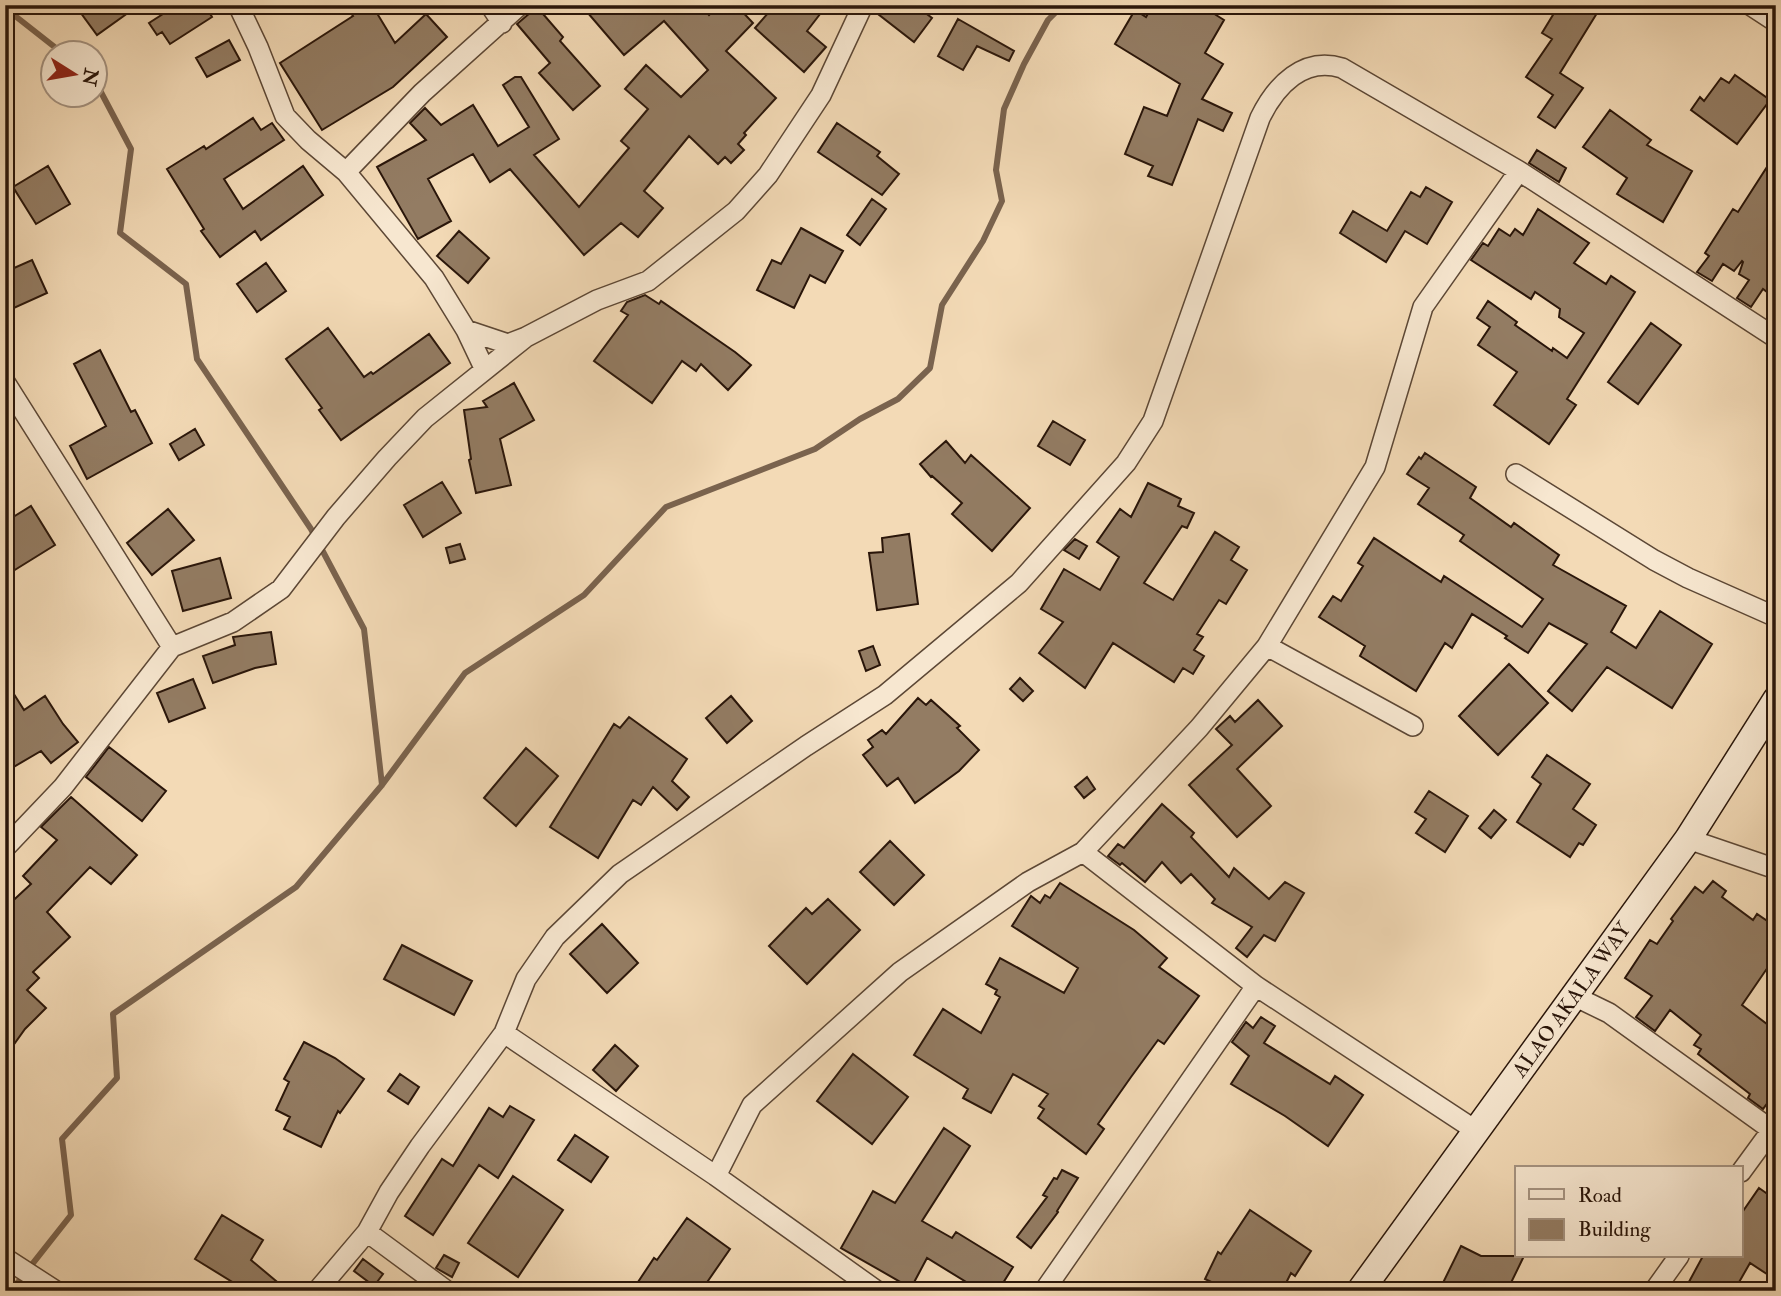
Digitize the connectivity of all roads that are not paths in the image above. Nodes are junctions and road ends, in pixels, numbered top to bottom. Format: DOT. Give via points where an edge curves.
graph roads {
  1 [pos="238,5"];
  2 [pos="490,5"];
  3 [pos="863,5"];
  4 [pos="1750,5"];
  5 [pos="510,15"];
  6 [pos="1776,22"];
  7 [pos="1519,171"];
  8 [pos="346,172"];
  9 [pos="466,330"];
  10 [pos="526,337"];
  11 [pos="1776,338"];
  12 [pos="485,370"];
  13 [pos="5,382"];
  14 [pos="1516,474"];
  15 [pos="1776,617"];
  16 [pos="1267,646"];
  17 [pos="172,647"];
  18 [pos="1776,700"];
  19 [pos="1413,726"];
  20 [pos="1688,839"];
  21 [pos="5,848"];
  22 [pos="1083,852"];
  23 [pos="1776,869"];
  24 [pos="1256,986"];
  25 [pos="1574,996"];
  26 [pos="504,1033"];
  27 [pos="1475,1130"];
  28 [pos="1773,1132"];
  29 [pos="1742,1171"];
  30 [pos="716,1176"];
  31 [pos="367,1232"];
  32 [pos="1678,1258"];
  33 [pos="8,1259"];
  34 [pos="57,1291"];
  35 [pos="317,1291"];
  36 [pos="447,1291"];
  37 [pos="877,1291"];
  38 [pos="1044,1291"];
  39 [pos="1360,1291"];
  40 [pos="1654,1291"];
  1 -- 8 [label="street" via="285,116"];
  2 -- 5 [label="street"];
  3 -- 10 [label="street" via="821,95 768,175 736,211 648,281 597,300"];
  4 -- 6 [label="street"];
  5 -- 8 [label="street" via="422,93"];
  7 -- 11 [label="street"];
  7 -- 16 [label="street" via="1423,307 1375,467"];
  7 -- 26 [label="street" via="1342,68 1315,64 1280,87 1260,118 1153,421 1126,463 1018,583 885,695 620,874 555,937 526,979"];
  8 -- 9 [label="street" via="433,278"];
  9 -- 10 [label="street" via="508,344"];
  9 -- 12 [label="street"];
  10 -- 12 [label="street"];
  12 -- 17 [label="street" via="425,418 387,458 281,589 233,622"];
  13 -- 17 [label="street"];
  14 -- 15 [label="street" via="1654,560"];
  16 -- 19 [label="street"];
  16 -- 22 [label="street" via="1199,728"];
  17 -- 21 [label="street" via="63,787"];
  18 -- 20 [label="street, ALAO AKALA WAY"];
  20 -- 23 [label="street"];
  20 -- 25 [label="street, ALAO AKALA WAY"];
  22 -- 24 [label="street"];
  22 -- 30 [label="street" via="1028,882 900,972 752,1105"];
  24 -- 27 [label="street"];
  24 -- 38 [label="street"];
  25 -- 27 [label="street, ALAO AKALA WAY"];
  25 -- 28 [label="street" via="1609,1013"];
  26 -- 30 [label="street"];
  26 -- 31 [label="street" via="420,1146"];
  27 -- 39 [label="street, ALAO AKALA WAY"];
  28 -- 29 [label="street"];
  30 -- 37 [label="street"];
  31 -- 35 [label="street"];
  31 -- 36 [label="street"];
  32 -- 40 [label="street"];
  33 -- 34 [label="street"];
}
